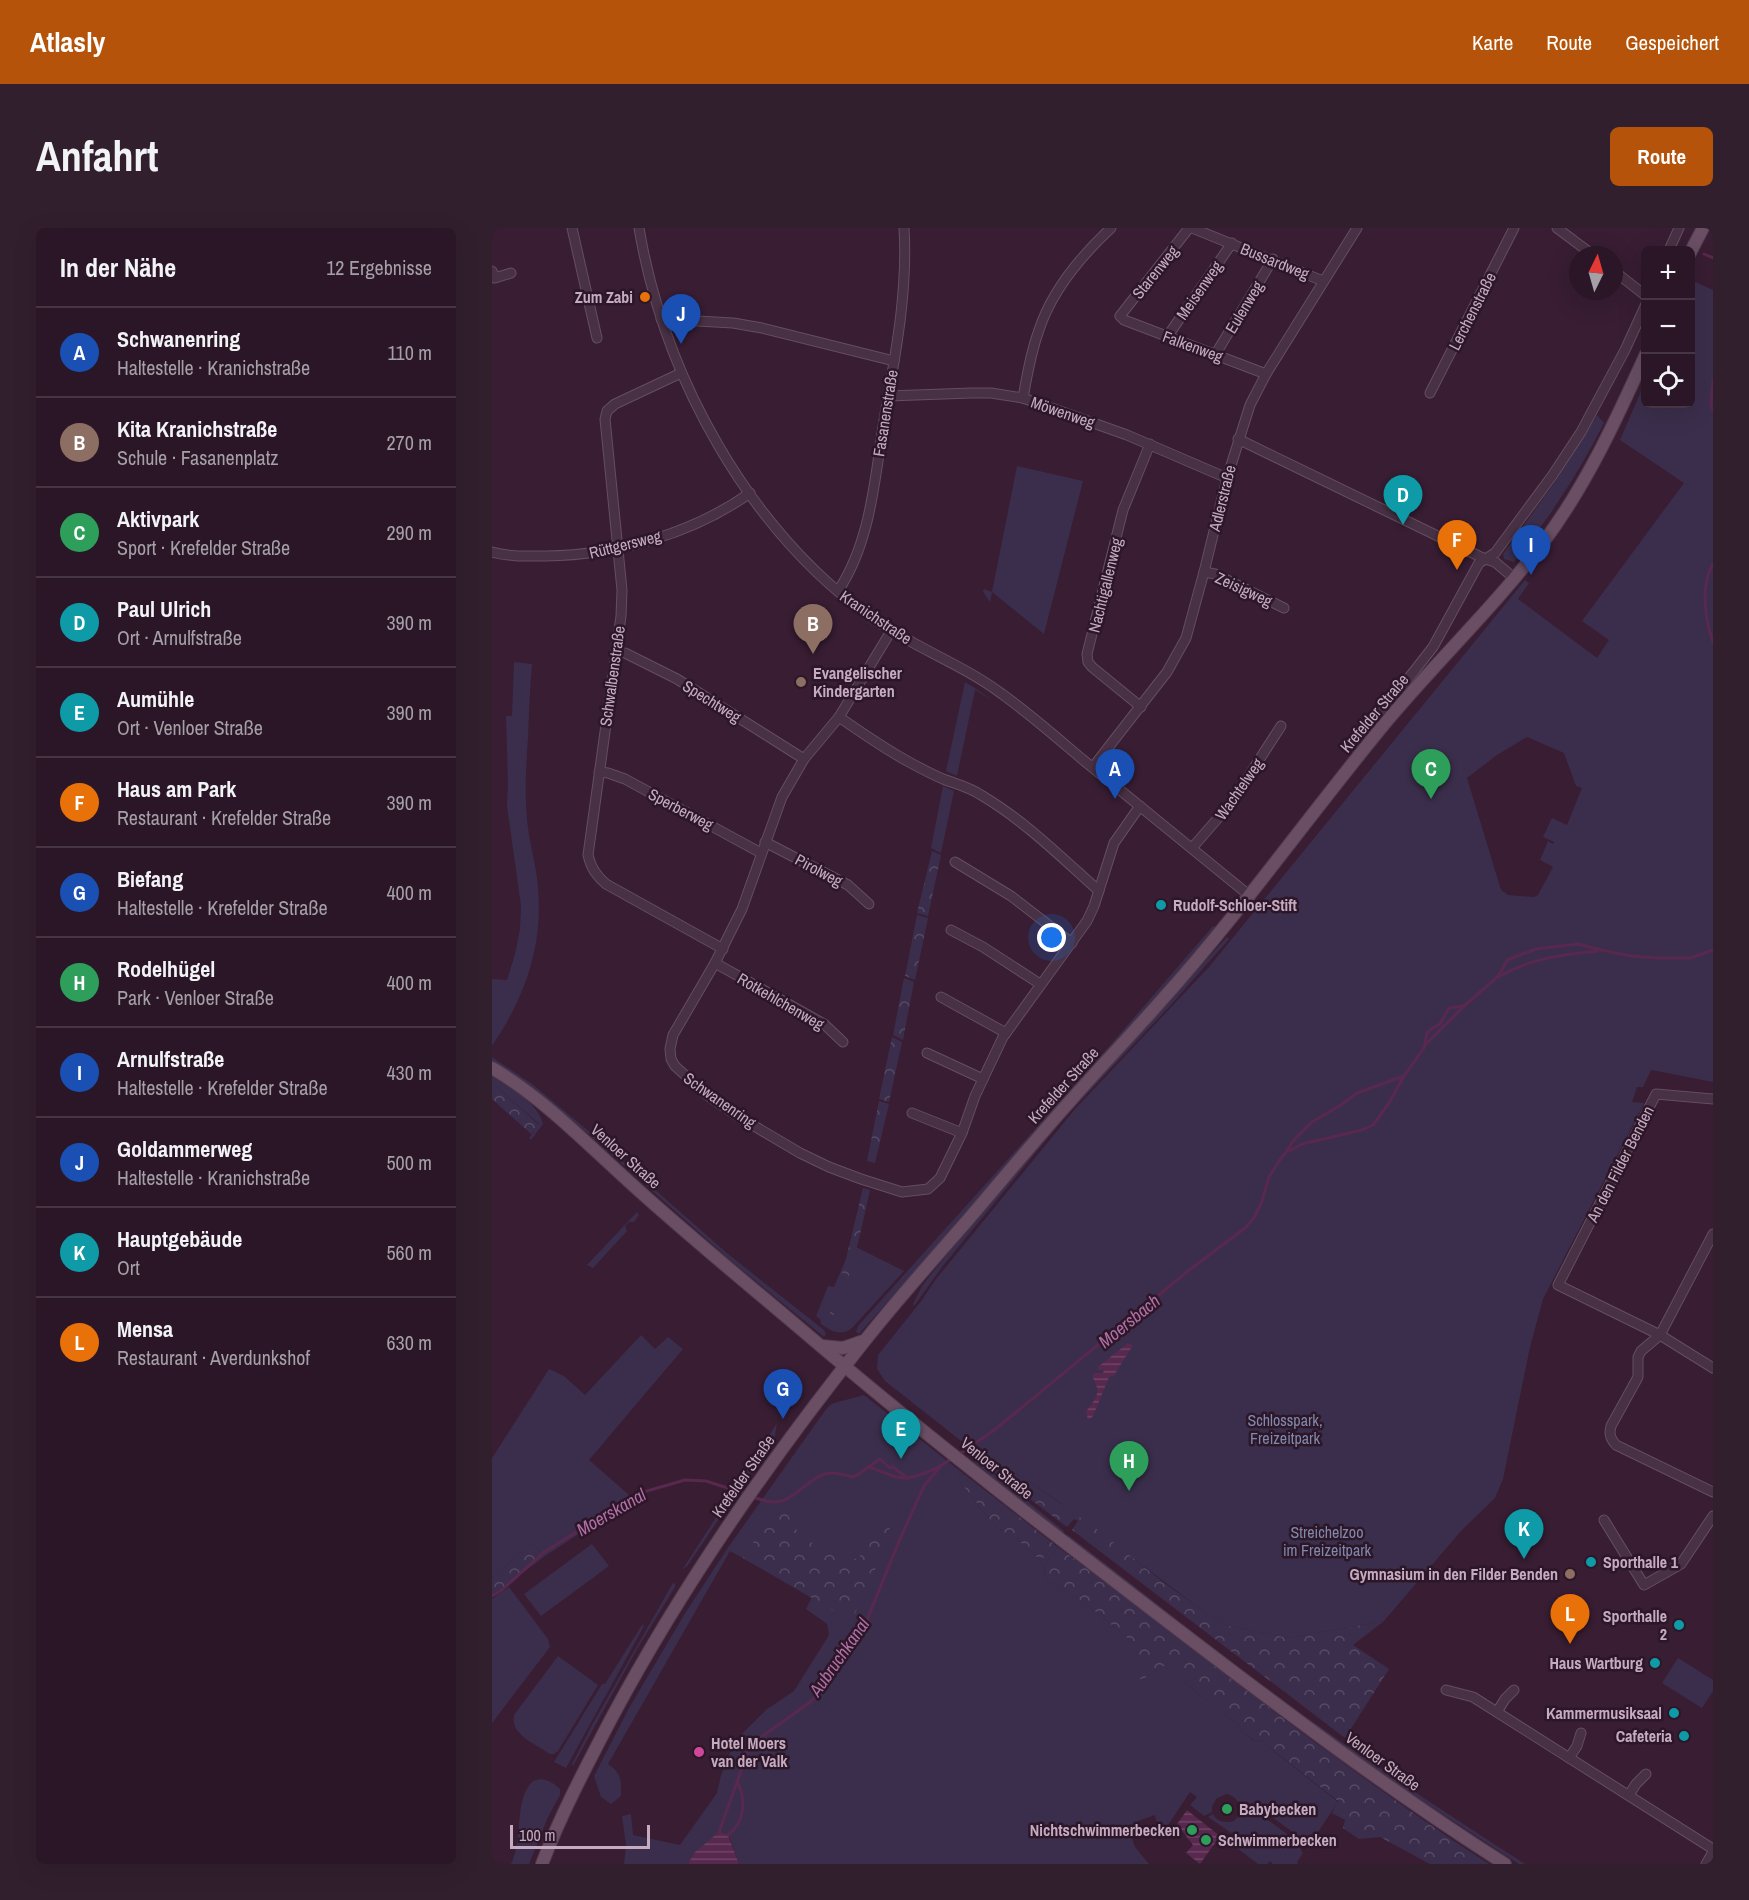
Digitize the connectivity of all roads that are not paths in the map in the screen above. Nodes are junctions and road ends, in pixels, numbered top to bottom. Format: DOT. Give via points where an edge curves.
graph roads {
  1 [pos="572,228"];
  2 [pos="639,228"];
  3 [pos="904,228"];
  4 [pos="1111,228"];
  5 [pos="1191,228"];
  6 [pos="1357,228"];
  7 [pos="1514,228"];
  8 [pos="1557,228"];
  9 [pos="1679,228"];
  10 [pos="1703,228"];
  11 [pos="1232,243"];
  12 [pos="1581,246"];
  13 [pos="1671,246"];
  14 [pos="1694,246"];
  15 [pos="1273,260"];
  16 [pos="492,271"];
  17 [pos="511,273"];
  18 [pos="1623,278"];
  19 [pos="1323,280"];
  20 [pos="1641,292"];
  21 [pos="1641,315"];
  22 [pos="1120,316"];
  23 [pos="661,319"];
  24 [pos="1167,337"];
  25 [pos="597,338"];
  26 [pos="1215,355"];
  27 [pos="894,361"];
  28 [pos="1641,365"];
  29 [pos="681,372"];
  30 [pos="1266,374"];
  31 [pos="1430,393"];
  32 [pos="888,396"];
  33 [pos="1023,398"];
  34 [pos="1238,439"];
  35 [pos="1150,444"];
  36 [pos="1227,478"];
  37 [pos="750,493"];
  38 [pos="616,550"];
  39 [pos="492,552"];
  40 [pos="1485,559"];
  41 [pos="1204,572"];
  42 [pos="1514,578"];
  43 [pos="838,591"];
  44 [pos="1284,608"];
  45 [pos="891,631"];
  46 [pos="616,651"];
  47 [pos="1141,707"];
  48 [pos="1379,716"];
  49 [pos="839,717"];
  50 [pos="1281,726"];
  51 [pos="804,759"];
  52 [pos="1093,767"];
  53 [pos="598,772"];
  54 [pos="1140,806"];
  55 [pos="765,842"];
  56 [pos="1192,848"];
  57 [pos="761,853"];
  58 [pos="955,862"];
  59 [pos="1099,891"];
  60 [pos="1250,896"];
  61 [pos="869,904"];
  62 [pos="951,930"];
  63 [pos="1072,943"];
  64 [pos="723,950"];
  65 [pos="715,963"];
  66 [pos="1040,984"];
  67 [pos="941,997"];
  68 [pos="1006,1033"];
  69 [pos="843,1042"];
  70 [pos="927,1053"];
  71 [pos="492,1068"];
  72 [pos="983,1079"];
  73 [pos="1713,1099"];
  74 [pos="912,1113"];
  75 [pos="962,1133"];
  76 [pos="1713,1234"];
  77 [pos="1660,1335"];
  78 [pos="864,1341"];
  79 [pos="820,1346"];
  80 [pos="845,1366"];
  81 [pos="1713,1368"];
  82 [pos="1713,1492"];
  83 [pos="1713,1516"];
  84 [pos="1604,1520"];
  85 [pos="1446,1690"];
  86 [pos="1514,1690"];
  87 [pos="1497,1712"];
  88 [pos="1581,1733"];
  89 [pos="1569,1758"];
  90 [pos="1646,1774"];
  91 [pos="1629,1795"];
  92 [pos="1713,1851"];
  93 [pos="542,1864"];
  94 [pos="1505,1864"];
  95 [pos="1706,1864"];
  1 -- 25 [label="street"];
  2 -- 23 [label="street, Kranichstraße"];
  3 -- 27 [label="street, Fasanenstraße" via="905,281"];
  4 -- 33 [label="street" via="1081,258 1054,298 1039,328"];
  5 -- 11 [label="street, Bussardweg"];
  5 -- 22 [label="street, Starenweg"];
  6 -- 19 [label="street, Adlerstraße"];
  7 -- 31 [label="street, Lerchenstraße"];
  8 -- 12 [label="street"];
  9 -- 13 [label="street"];
  10 -- 14 [label="main road"];
  11 -- 15 [label="street, Bussardweg"];
  11 -- 24 [label="street, Meisenweg"];
  15 -- 19 [label="street, Bussardweg"];
  15 -- 26 [label="street, Eulenweg"];
  16 -- 17 [label="street" via="495,278"];
  18 -- 20 [label="street"];
  19 -- 30 [label="street, Adlerstraße"];
  21 -- 40 [label="street, Krefelder Straße" via="1581,432 1495,553"];
  22 -- 24 [label="street, Falkenweg"];
  23 -- 27 [label="street" via="733,322"];
  23 -- 29 [label="street, Kranichstraße"];
  24 -- 26 [label="street, Falkenweg"];
  26 -- 30 [label="street, Falkenweg"];
  27 -- 32 [label="street, Fasanenstraße"];
  28 -- 42 [label="main road, Krefelder Straße" via="1575,494"];
  29 -- 37 [label="street, Kranichstraße" via="714,436"];
  29 -- 38 [label="street, Schwalbenstraße" via="607,411"];
  30 -- 34 [label="street, Adlerstraße"];
  32 -- 33 [label="street, Möwenweg" via="991,393"];
  32 -- 43 [label="street, Fasanenstraße" via="866,526 848,576"];
  33 -- 35 [label="street, Möwenweg"];
  34 -- 36 [label="street, Adlerstraße"];
  34 -- 40 [label="street"];
  35 -- 36 [label="street, Möwenweg"];
  35 -- 47 [label="street, Nachtigallenweg" via="1123,510 1087,654 1092,667"];
  36 -- 41 [label="street, Adlerstraße"];
  37 -- 38 [label="street, Rüttgersweg" via="696,523"];
  37 -- 43 [label="street, Kranichstraße" via="782,535"];
  38 -- 39 [label="street, Rüttgersweg" via="574,556 511,557"];
  38 -- 46 [label="street, Schwalbenstraße" via="622,590"];
  40 -- 42 [label="street"];
  40 -- 48 [label="street, Krefelder Straße" via="1479,563 1433,647"];
  41 -- 44 [label="street, Zeisigweg"];
  41 -- 47 [label="street, Adlerstraße" via="1186,638"];
  42 -- 60 [label="main road, Krefelder Straße" via="1387,721"];
  43 -- 45 [label="street, Kranichstraße"];
  45 -- 49 [label="street, Schwanenring"];
  45 -- 52 [label="street, Kranichstraße" via="1001,693"];
  46 -- 51 [label="street, Spechtweg" via="677,679"];
  46 -- 53 [label="street, Schwalbenstraße"];
  47 -- 52 [label="street, Adlerstraße"];
  49 -- 51 [label="street, Schwanenring"];
  49 -- 59 [label="street" via="909,762 956,782 1013,815"];
  50 -- 56 [label="street, Wachtelweg" via="1232,802"];
  51 -- 55 [label="street, Schwanenring" via="782,797"];
  52 -- 54 [label="street, Kranichstraße"];
  53 -- 57 [label="street, Sperberweg" via="625,779"];
  53 -- 64 [label="street, Schwalbenstraße" via="590,866 606,884"];
  54 -- 56 [label="street, Kranichstraße"];
  54 -- 59 [label="street, Schwanenring" via="1114,843"];
  55 -- 57 [label="street, Schwanenring"];
  55 -- 61 [label="street, Pirolweg" via="848,885"];
  56 -- 60 [label="street, Kranichstraße"];
  57 -- 64 [label="street, Schwanenring"];
  58 -- 63 [label="street" via="1011,896"];
  59 -- 63 [label="street, Schwanenring" via="1087,921"];
  60 -- 78 [label="main road, Krefelder Straße"];
  62 -- 66 [label="street"];
  63 -- 66 [label="street, Schwanenring"];
  64 -- 65 [label="street, Schwanenring"];
  65 -- 69 [label="street, Rotkehlchenweg" via="824,1024"];
  65 -- 75 [label="street, Schwanenring" via="673,1035 670,1049 675,1066 707,1095 829,1167 902,1192 928,1189 940,1178"];
  66 -- 68 [label="street, Schwanenring"];
  67 -- 68 [label="street"];
  68 -- 72 [label="street, Schwanenring"];
  70 -- 72 [label="street"];
  71 -- 79 [label="main road, Venloer Straße" via="563,1121"];
  72 -- 75 [label="street, Schwanenring"];
  73 -- 77 [label="street, An den Filder Benden" via="1656,1094 1558,1285"];
  74 -- 75 [label="street"];
  76 -- 77 [label="street"];
  77 -- 81 [label="street"];
  77 -- 82 [label="street" via="1641,1351 1638,1377 1611,1426 1611,1439"];
  78 -- 79 [label="main road" via="843,1348"];
  78 -- 80 [label="main road, Krefelder Straße"];
  79 -- 80 [label="main road, Venloer Straße"];
  80 -- 93 [label="main road, Krefelder Straße" via="689,1583 639,1666 575,1789"];
  80 -- 94 [label="main road, Venloer Straße" via="1032,1518 1251,1686 1384,1783"];
  83 -- 84 [label="street" via="1681,1564 1644,1585"];
  85 -- 87 [label="street" via="1473,1697"];
  86 -- 87 [label="street"];
  87 -- 89 [label="street"];
  88 -- 89 [label="street"];
  89 -- 91 [label="street"];
  90 -- 91 [label="street"];
  91 -- 92 [label="street"];
  92 -- 95 [label="street"];
}
